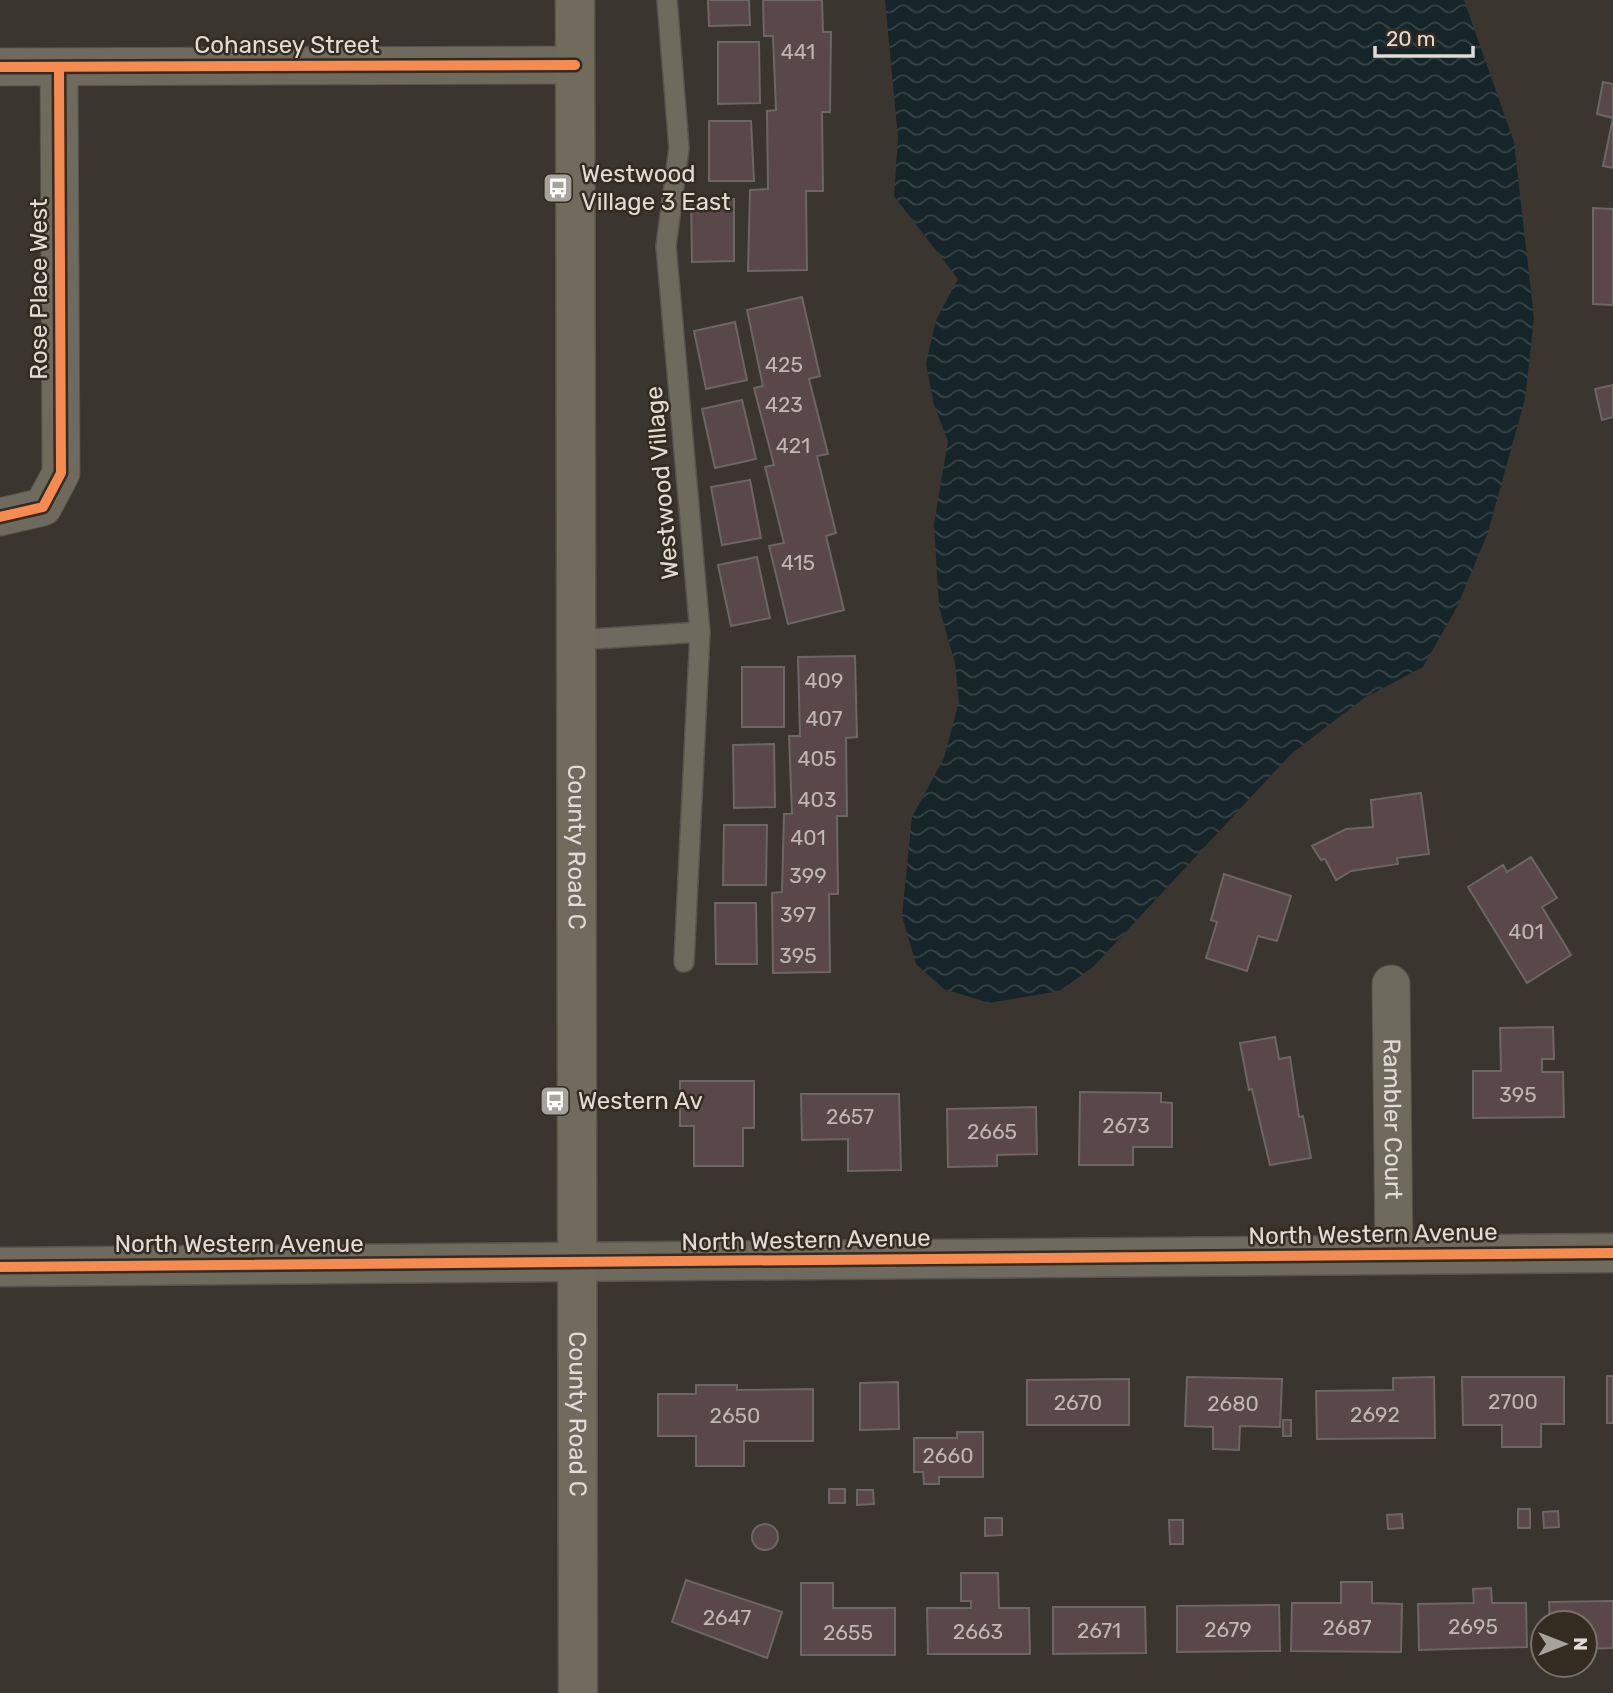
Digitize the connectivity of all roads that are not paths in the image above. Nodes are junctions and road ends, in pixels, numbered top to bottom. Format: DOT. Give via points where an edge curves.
graph roads {
  1 [pos="575,0"];
  2 [pos="667,0"];
  3 [pos="575,65"];
  4 [pos="60,66"];
  5 [pos="0,67"];
  6 [pos="0,517"];
  7 [pos="700,632"];
  8 [pos="578,640"];
  9 [pos="684,962"];
  10 [pos="1391,984"];
  11 [pos="1613,1253"];
  12 [pos="1394,1255"];
  13 [pos="576,1263"];
  14 [pos="0,1267"];
  15 [pos="578,1693"];
  1 -- 3 [label="main road, County Road C"];
  2 -- 7 [label="lane, Westwood Village" via="679,148 666,246"];
  3 -- 4 [label="street, Cohansey Street"];
  3 -- 8 [label="main road, County Road C"];
  4 -- 5 [label="street, Cohansey Street"];
  4 -- 6 [label="street, Rose Place West" via="61,473 43,507"];
  7 -- 8 [label="lane"];
  7 -- 9 [label="lane, Westwood Village"];
  8 -- 13 [label="main road, County Road C"];
  10 -- 12 [label="street, Rambler Court"];
  11 -- 12 [label="street, North Western Avenue"];
  12 -- 13 [label="street, North Western Avenue"];
  13 -- 14 [label="street, North Western Avenue"];
  13 -- 15 [label="main road, County Road C"];
}
